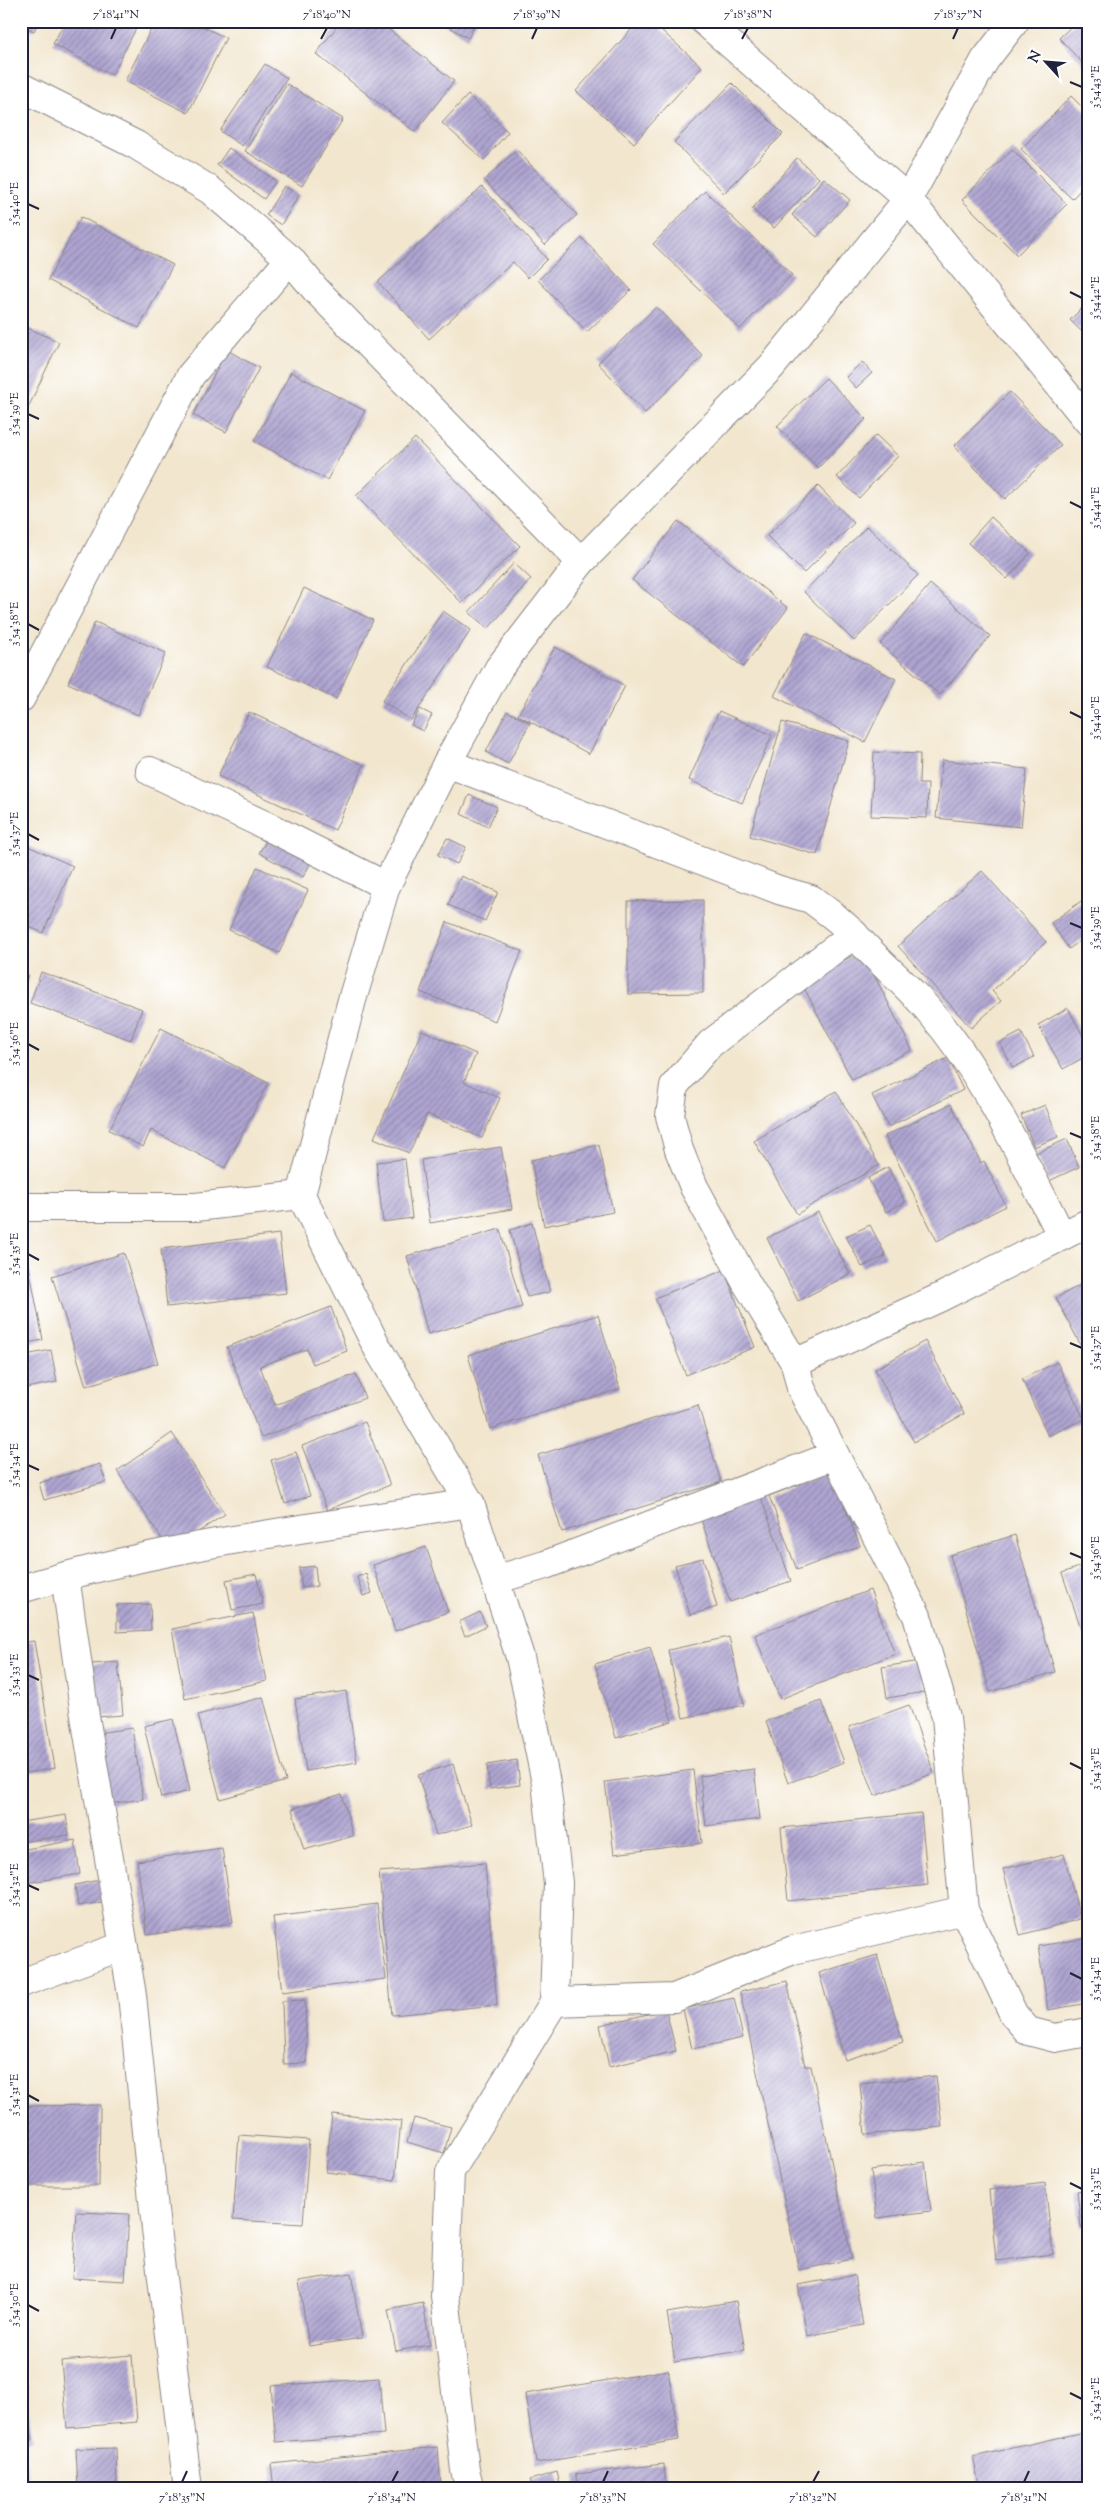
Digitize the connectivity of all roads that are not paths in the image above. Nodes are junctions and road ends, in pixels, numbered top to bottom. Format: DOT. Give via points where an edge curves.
graph roads {
  1 [pos="704,21"];
  2 [pos="1015,21"];
  3 [pos="21,87"];
  4 [pos="908,199"];
  5 [pos="290,259"];
  6 [pos="1088,421"];
  7 [pos="581,562"];
  8 [pos="21,698"];
  9 [pos="447,763"];
  10 [pos="150,771"];
  11 [pos="386,886"];
  12 [pos="854,934"];
  13 [pos="301,1195"];
  14 [pos="21,1207"];
  15 [pos="1088,1223"];
  16 [pos="1062,1236"];
  17 [pos="795,1363"];
  18 [pos="835,1455"];
  19 [pos="470,1503"];
  20 [pos="65,1576"];
  21 [pos="495,1580"];
  22 [pos="21,1589"];
  23 [pos="964,1910"];
  24 [pos="123,1946"];
  25 [pos="21,1983"];
  26 [pos="554,2002"];
  27 [pos="1088,2032"];
  28 [pos="188,2489"];
  29 [pos="470,2489"];
  1 -- 4 [label="street"];
  2 -- 4 [label="street" via="986,60"];
  3 -- 5 [label="street" via="136,145 210,190"];
  4 -- 6 [label="street"];
  4 -- 7 [label="street" via="772,366"];
  5 -- 7 [label="street" via="328,303"];
  5 -- 8 [label="street" via="191,375"];
  7 -- 9 [label="street" via="500,668"];
  9 -- 11 [label="street"];
  9 -- 12 [label="street" via="770,887 811,899"];
  10 -- 11 [label="street"];
  11 -- 13 [label="street" via="352,1000"];
  12 -- 16 [label="street" via="873,957 931,1012 976,1073"];
  12 -- 17 [label="street" via="710,1044 674,1086 670,1116 694,1187"];
  13 -- 14 [label="street" via="196,1207"];
  13 -- 19 [label="street" via="378,1348"];
  15 -- 16 [label="street"];
  16 -- 17 [label="street" via="930,1302"];
  17 -- 18 [label="street" via="802,1388"];
  18 -- 21 [label="street" via="545,1565"];
  18 -- 23 [label="street" via="916,1616 946,1717"];
  19 -- 20 [label="street" via="226,1542"];
  19 -- 21 [label="street"];
  20 -- 22 [label="street"];
  20 -- 24 [label="street"];
  21 -- 26 [label="street" via="520,1658 546,1783 558,1882"];
  23 -- 26 [label="street" via="793,1950 674,1998"];
  23 -- 27 [label="street" via="1014,2016 1028,2031 1055,2038"];
  24 -- 25 [label="street"];
  24 -- 28 [label="street" via="132,1995 156,2229"];
  26 -- 29 [label="street" via="450,2172 445,2296 465,2470"];
}
